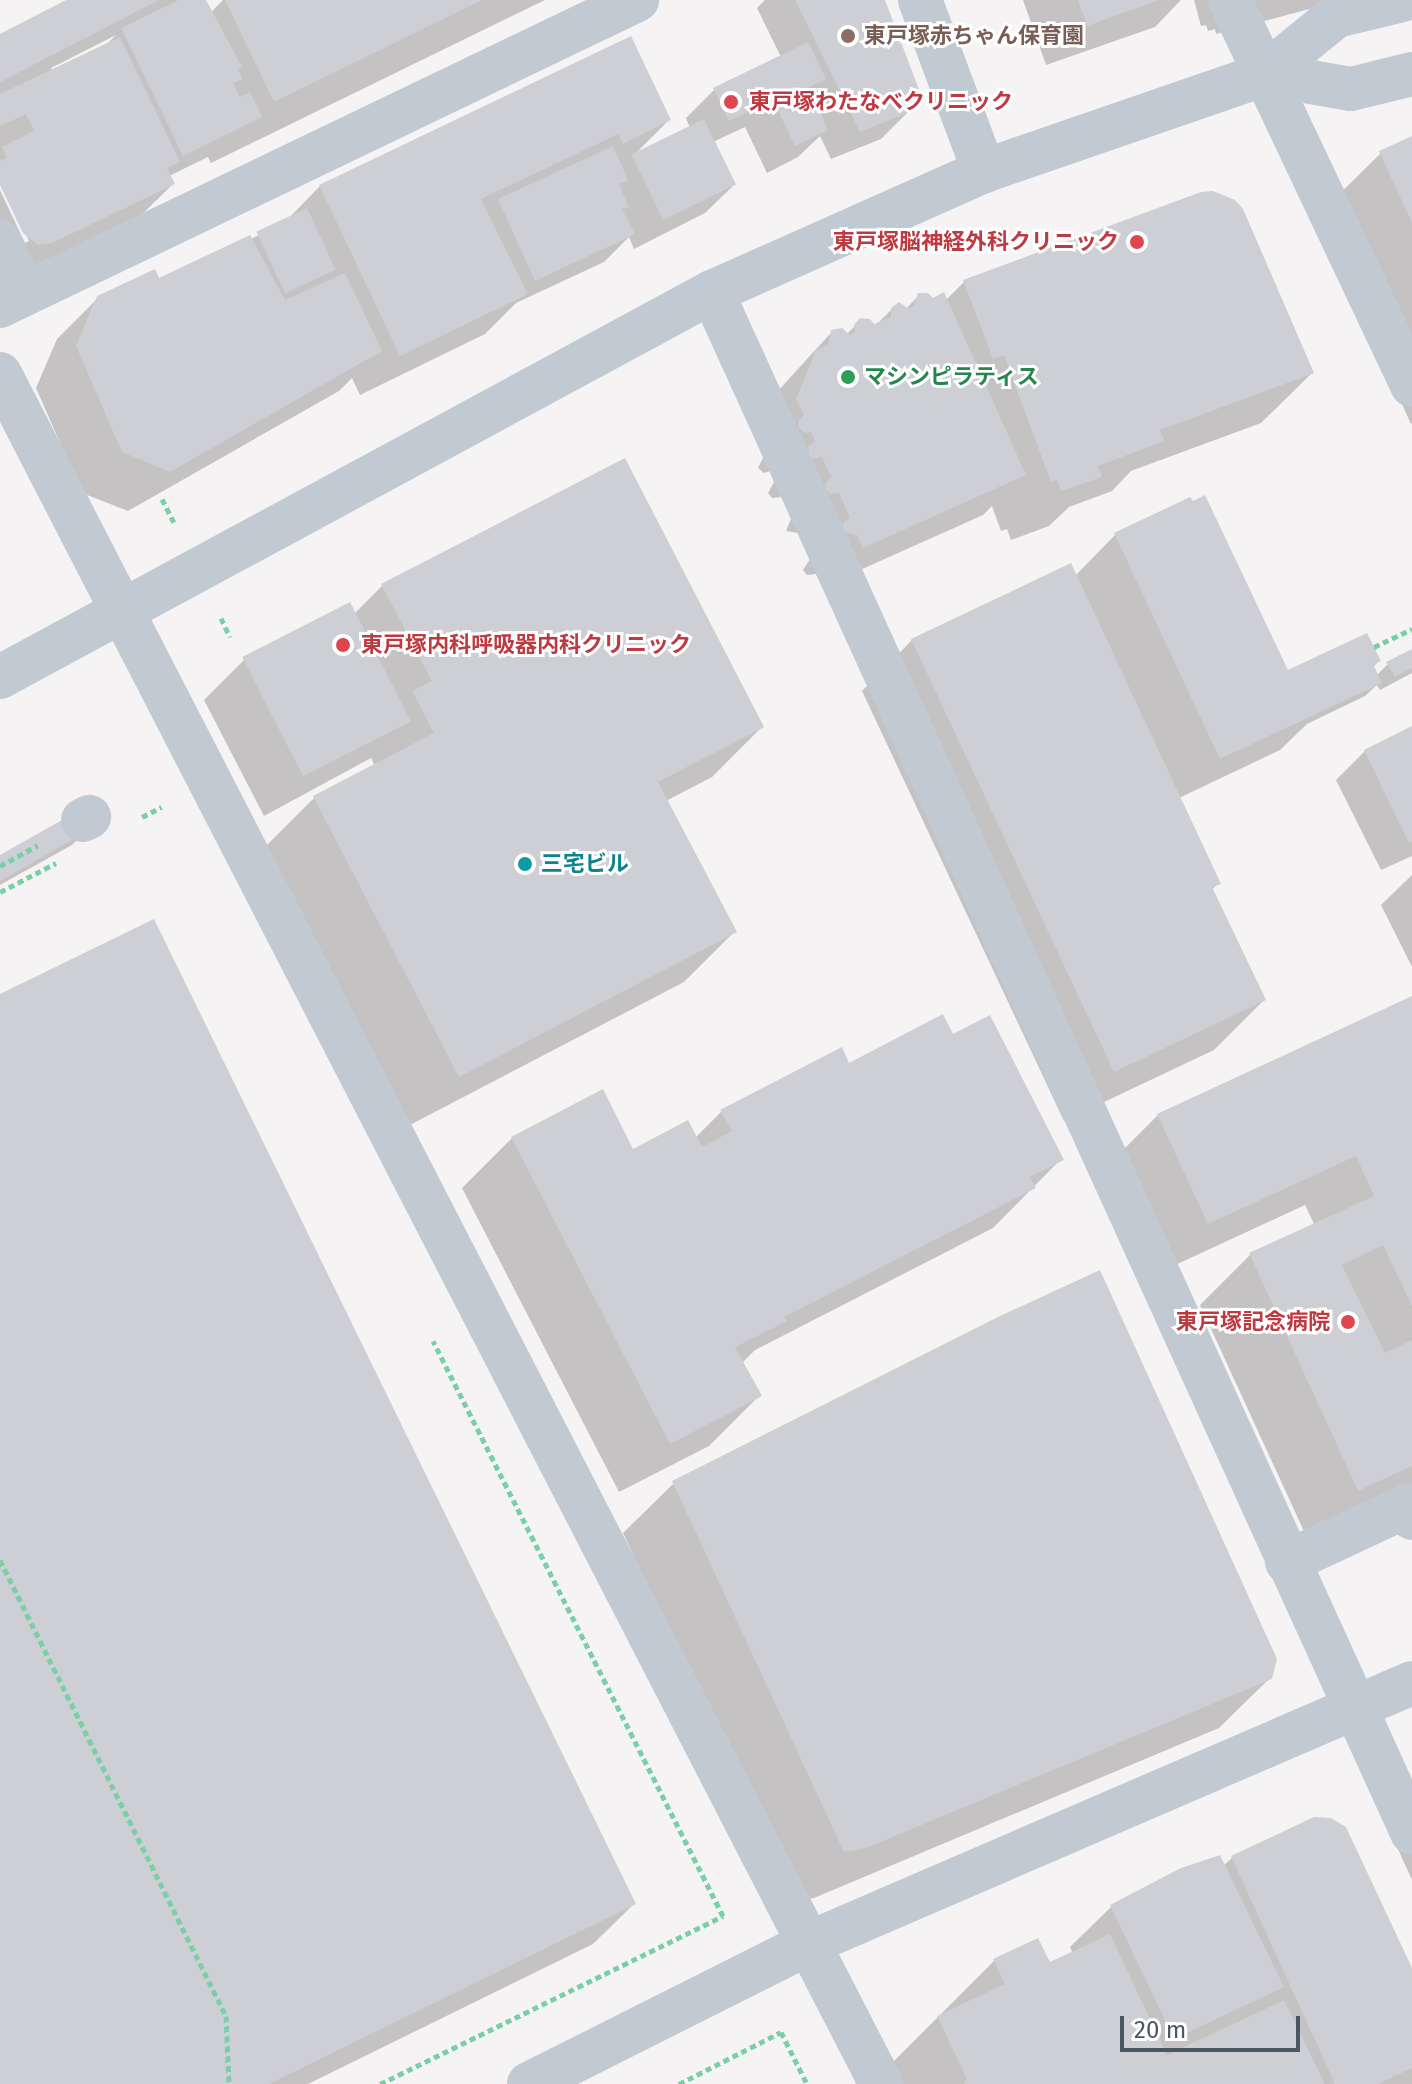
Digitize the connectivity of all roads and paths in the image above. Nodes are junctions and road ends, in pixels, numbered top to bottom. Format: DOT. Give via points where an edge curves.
graph roads {
  1 [pos="637,0"];
  2 [pos="920,0"];
  3 [pos="1230,0"];
  4 [pos="1402,0"];
  5 [pos="1265,74"];
  6 [pos="1412,74"];
  7 [pos="984,171"];
  8 [pos="0,242"];
  9 [pos="712,292"];
  10 [pos="12,300"];
  11 [pos="0,374"];
  12 [pos="1412,385"];
  13 [pos="125,611"];
  14 [pos="1412,629"];
  15 [pos="1374,647"];
  16 [pos="0,677"];
  17 [pos="138,819"];
  18 [pos="171,820"];
  19 [pos="429,1332"];
  20 [pos="1412,1518"];
  21 [pos="0,1560"];
  22 [pos="1287,1562"];
  23 [pos="1412,1683"];
  24 [pos="1353,1706"];
  25 [pos="1412,1832"];
  26 [pos="807,1944"];
  27 [pos="229,2084"];
  28 [pos="380,2084"];
  29 [pos="529,2084"];
  30 [pos="679,2084"];
  31 [pos="807,2084"];
  32 [pos="881,2084"];
  1 -- 10 [label="street"];
  2 -- 7 [label="street"];
  3 -- 5 [label="street"];
  4 -- 5 [label="street" via="1336,16"];
  5 -- 6 [label="street" via="1351,89"];
  5 -- 7 [label="street"];
  5 -- 12 [label="street"];
  7 -- 9 [label="street"];
  8 -- 10 [label="street"];
  9 -- 13 [label="street"];
  9 -- 22 [label="street"];
  11 -- 13 [label="street"];
  13 -- 16 [label="street"];
  13 -- 26 [label="street"];
  14 -- 15 [label="path"];
  17 -- 18 [label="path" via="163,806"];
  19 -- 28 [label="path" via="723,1916"];
  20 -- 22 [label="street" via="1407,1506"];
  21 -- 27 [label="path" via="226,2016"];
  22 -- 24 [label="street"];
  23 -- 24 [label="street"];
  24 -- 25 [label="street"];
  24 -- 26 [label="street"];
  26 -- 29 [label="street"];
  26 -- 32 [label="street"];
  30 -- 31 [label="path" via="781,2032"];
}
